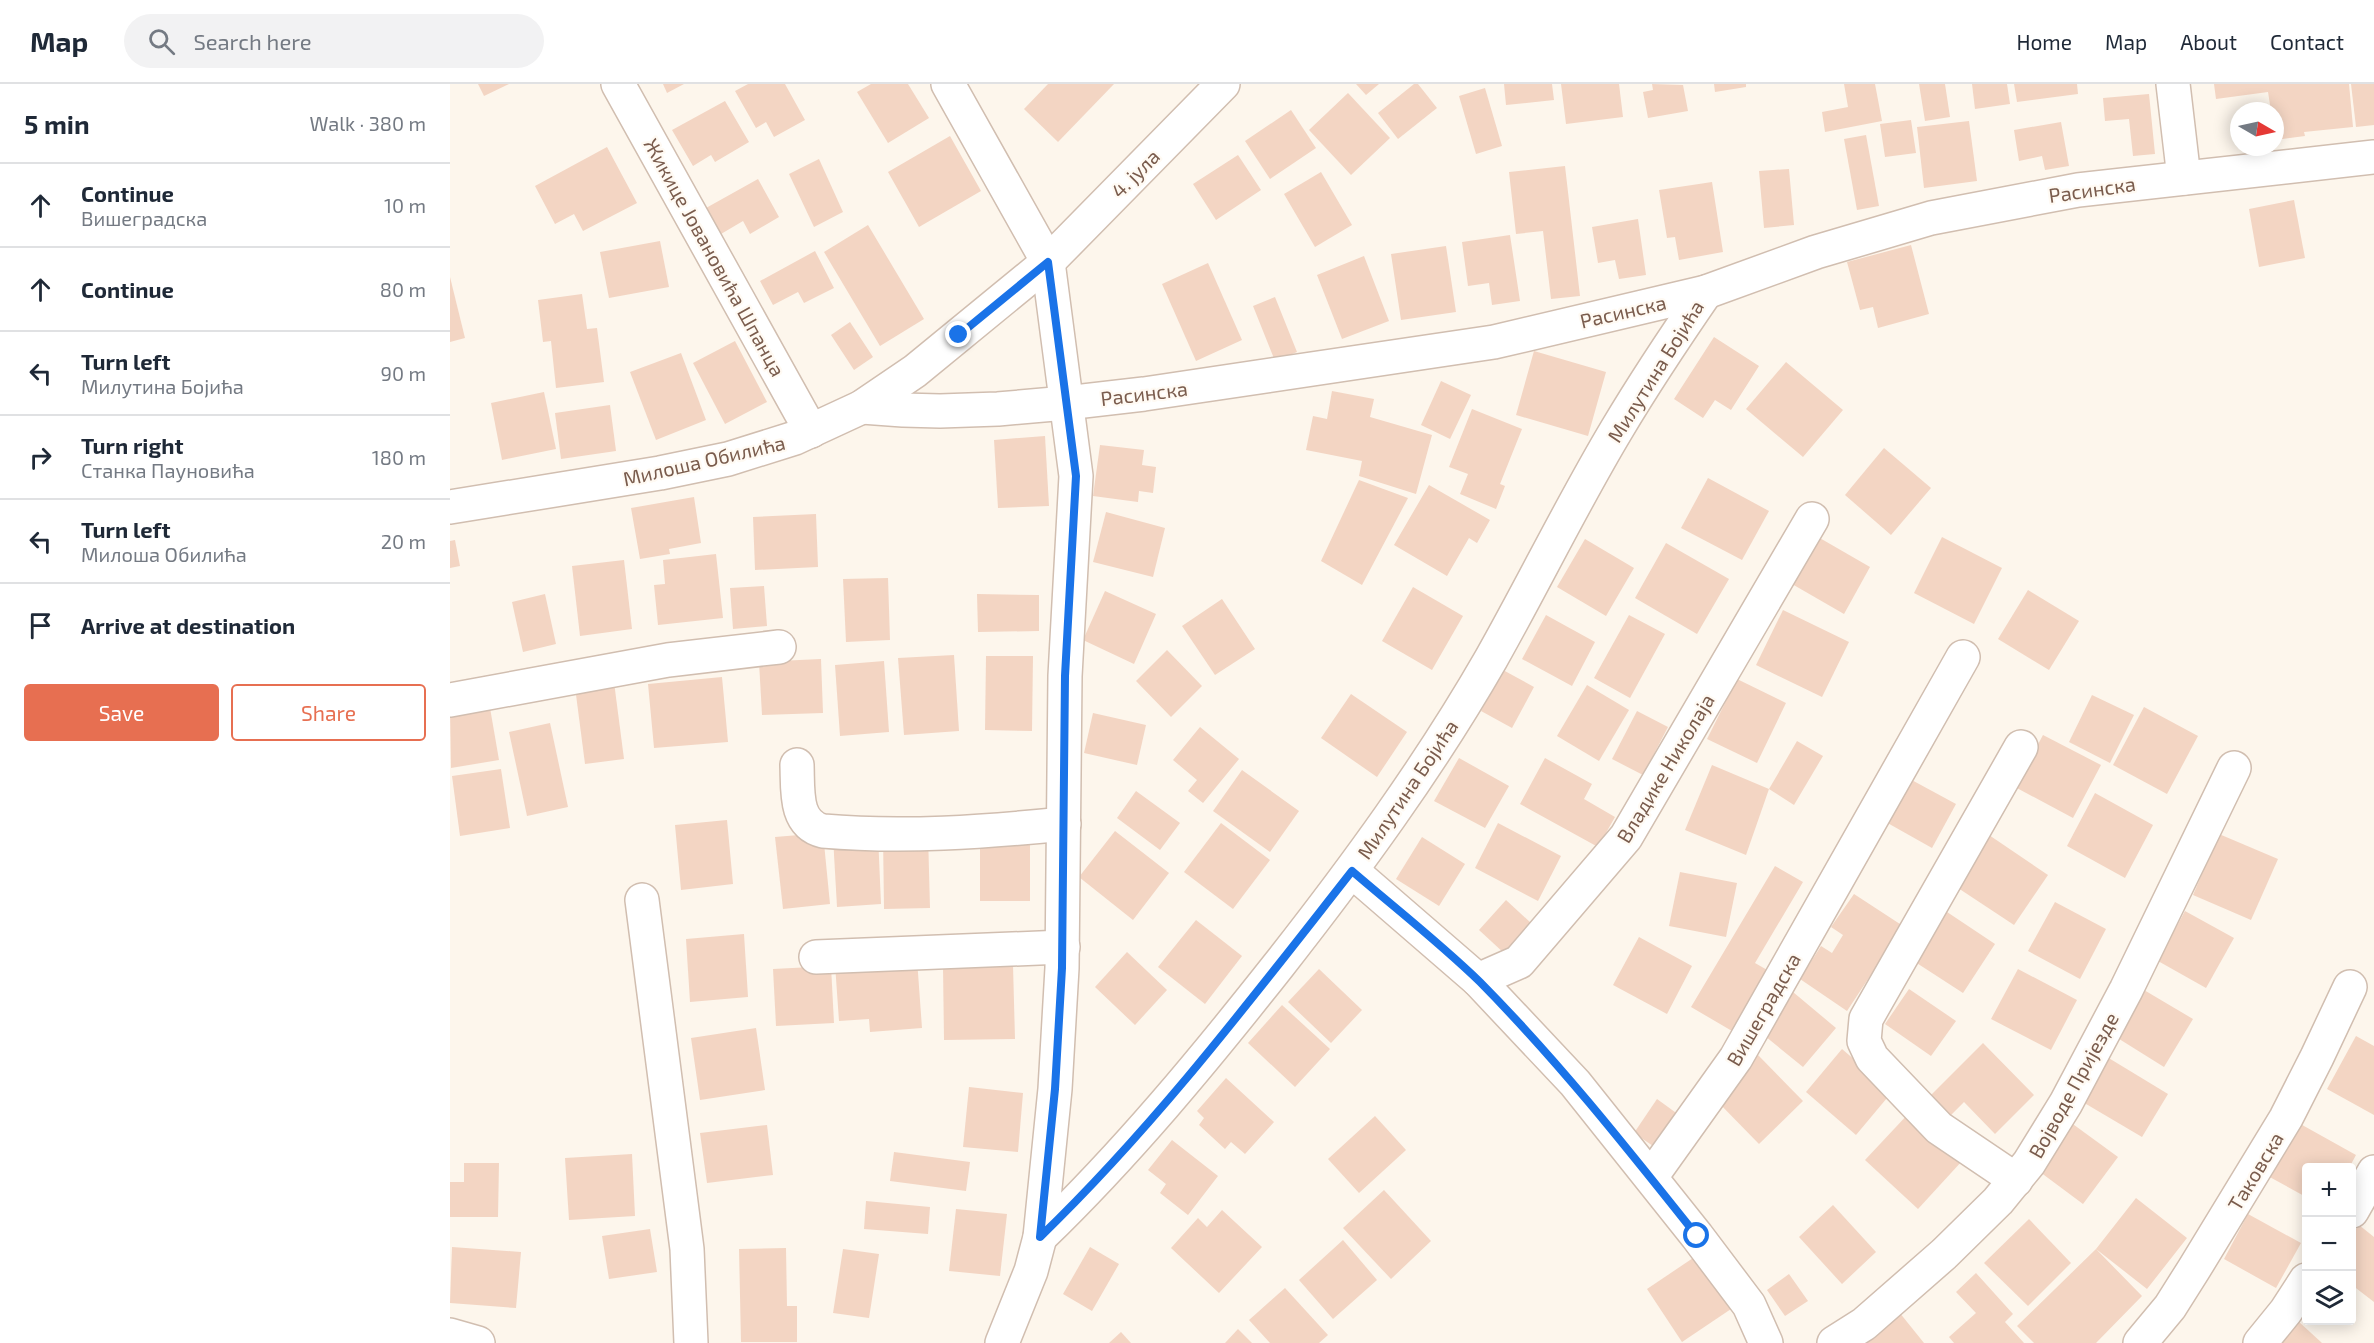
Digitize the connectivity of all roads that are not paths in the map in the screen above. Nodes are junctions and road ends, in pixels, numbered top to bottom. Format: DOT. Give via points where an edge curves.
graph roads {
  1 [pos="618,84"];
  2 [pos="948,84"];
  3 [pos="1223,84"];
  4 [pos="2173,84"];
  5 [pos="2374,157"];
  6 [pos="2184,178"];
  7 [pos="1048,262"];
  8 [pos="1706,291"];
  9 [pos="1066,403"];
  10 [pos="862,406"];
  11 [pos="811,430"];
  12 [pos="450,507"];
  13 [pos="1812,519"];
  14 [pos="779,647"];
  15 [pos="1963,657"];
  16 [pos="450,700"];
  17 [pos="2021,747"];
  18 [pos="796,765"];
  19 [pos="2234,768"];
  20 [pos="1064,824"];
  21 [pos="1352,871"];
  22 [pos="642,900"];
  23 [pos="1063,947"];
  24 [pos="816,957"];
  25 [pos="1478,980"];
  26 [pos="2350,987"];
  27 [pos="2374,1172"];
  28 [pos="1651,1177"];
  29 [pos="2016,1180"];
  30 [pos="2356,1204"];
  31 [pos="1040,1237"];
  32 [pos="2302,1287"];
  33 [pos="450,1335"];
  34 [pos="478,1343"];
  35 [pos="691,1343"];
  36 [pos="1002,1343"];
  37 [pos="1766,1343"];
  38 [pos="1834,1343"];
  39 [pos="2140,1343"];
  40 [pos="2260,1343"];
  1 -- 11 [label="street, Жикице Јовановића Шпанца"];
  2 -- 7 [label="street"];
  3 -- 7 [label="street, 4. јула"];
  4 -- 6 [label="street"];
  5 -- 6 [label="street, Расинска"];
  6 -- 8 [label="street, Расинска" via="2078,190 1930,218"];
  7 -- 9 [label="street"];
  7 -- 10 [label="street, Милоша Обилића" via="915,370"];
  8 -- 9 [label="street, Расинска" via="1494,342"];
  8 -- 21 [label="street, Милутина Бојића" via="1616,430 1490,660 1428,761"];
  9 -- 10 [label="street, Расинска" via="940,411"];
  9 -- 20 [label="street" via="1076,476 1065,676"];
  10 -- 11 [label="street, Милоша Обилића"];
  11 -- 12 [label="street, Милоша Обилића" via="765,449 660,473"];
  13 -- 25 [label="street, Владике Николаја" via="1626,837 1520,962"];
  14 -- 16 [label="street" via="668,660"];
  15 -- 28 [label="street, Вишеградска" via="1736,1058"];
  17 -- 29 [label="street" via="1866,1019 1864,1041 1872,1058 1939,1128"];
  18 -- 20 [label="street" via="799,808 804,819 823,831 906,834"];
  19 -- 29 [label="street, Војводе Пријезде" via="2071,1093"];
  20 -- 23 [label="street"];
  21 -- 25 [label="street"];
  21 -- 31 [label="street, Милутина Бојића" via="1141,1133"];
  22 -- 35 [label="street" via="687,1249"];
  23 -- 24 [label="street"];
  23 -- 31 [label="street" via="1055,1089"];
  25 -- 28 [label="street" via="1575,1083"];
  26 -- 39 [label="street, Таковска" via="2286,1118 2170,1307"];
  27 -- 30 [label="street"];
  28 -- 37 [label="street" via="1749,1305"];
  29 -- 38 [label="street, Војводе Пријезде" via="1944,1254 1864,1324"];
  31 -- 36 [label="street" via="1031,1271"];
  32 -- 40 [label="street"];
  33 -- 34 [label="street"];
}
